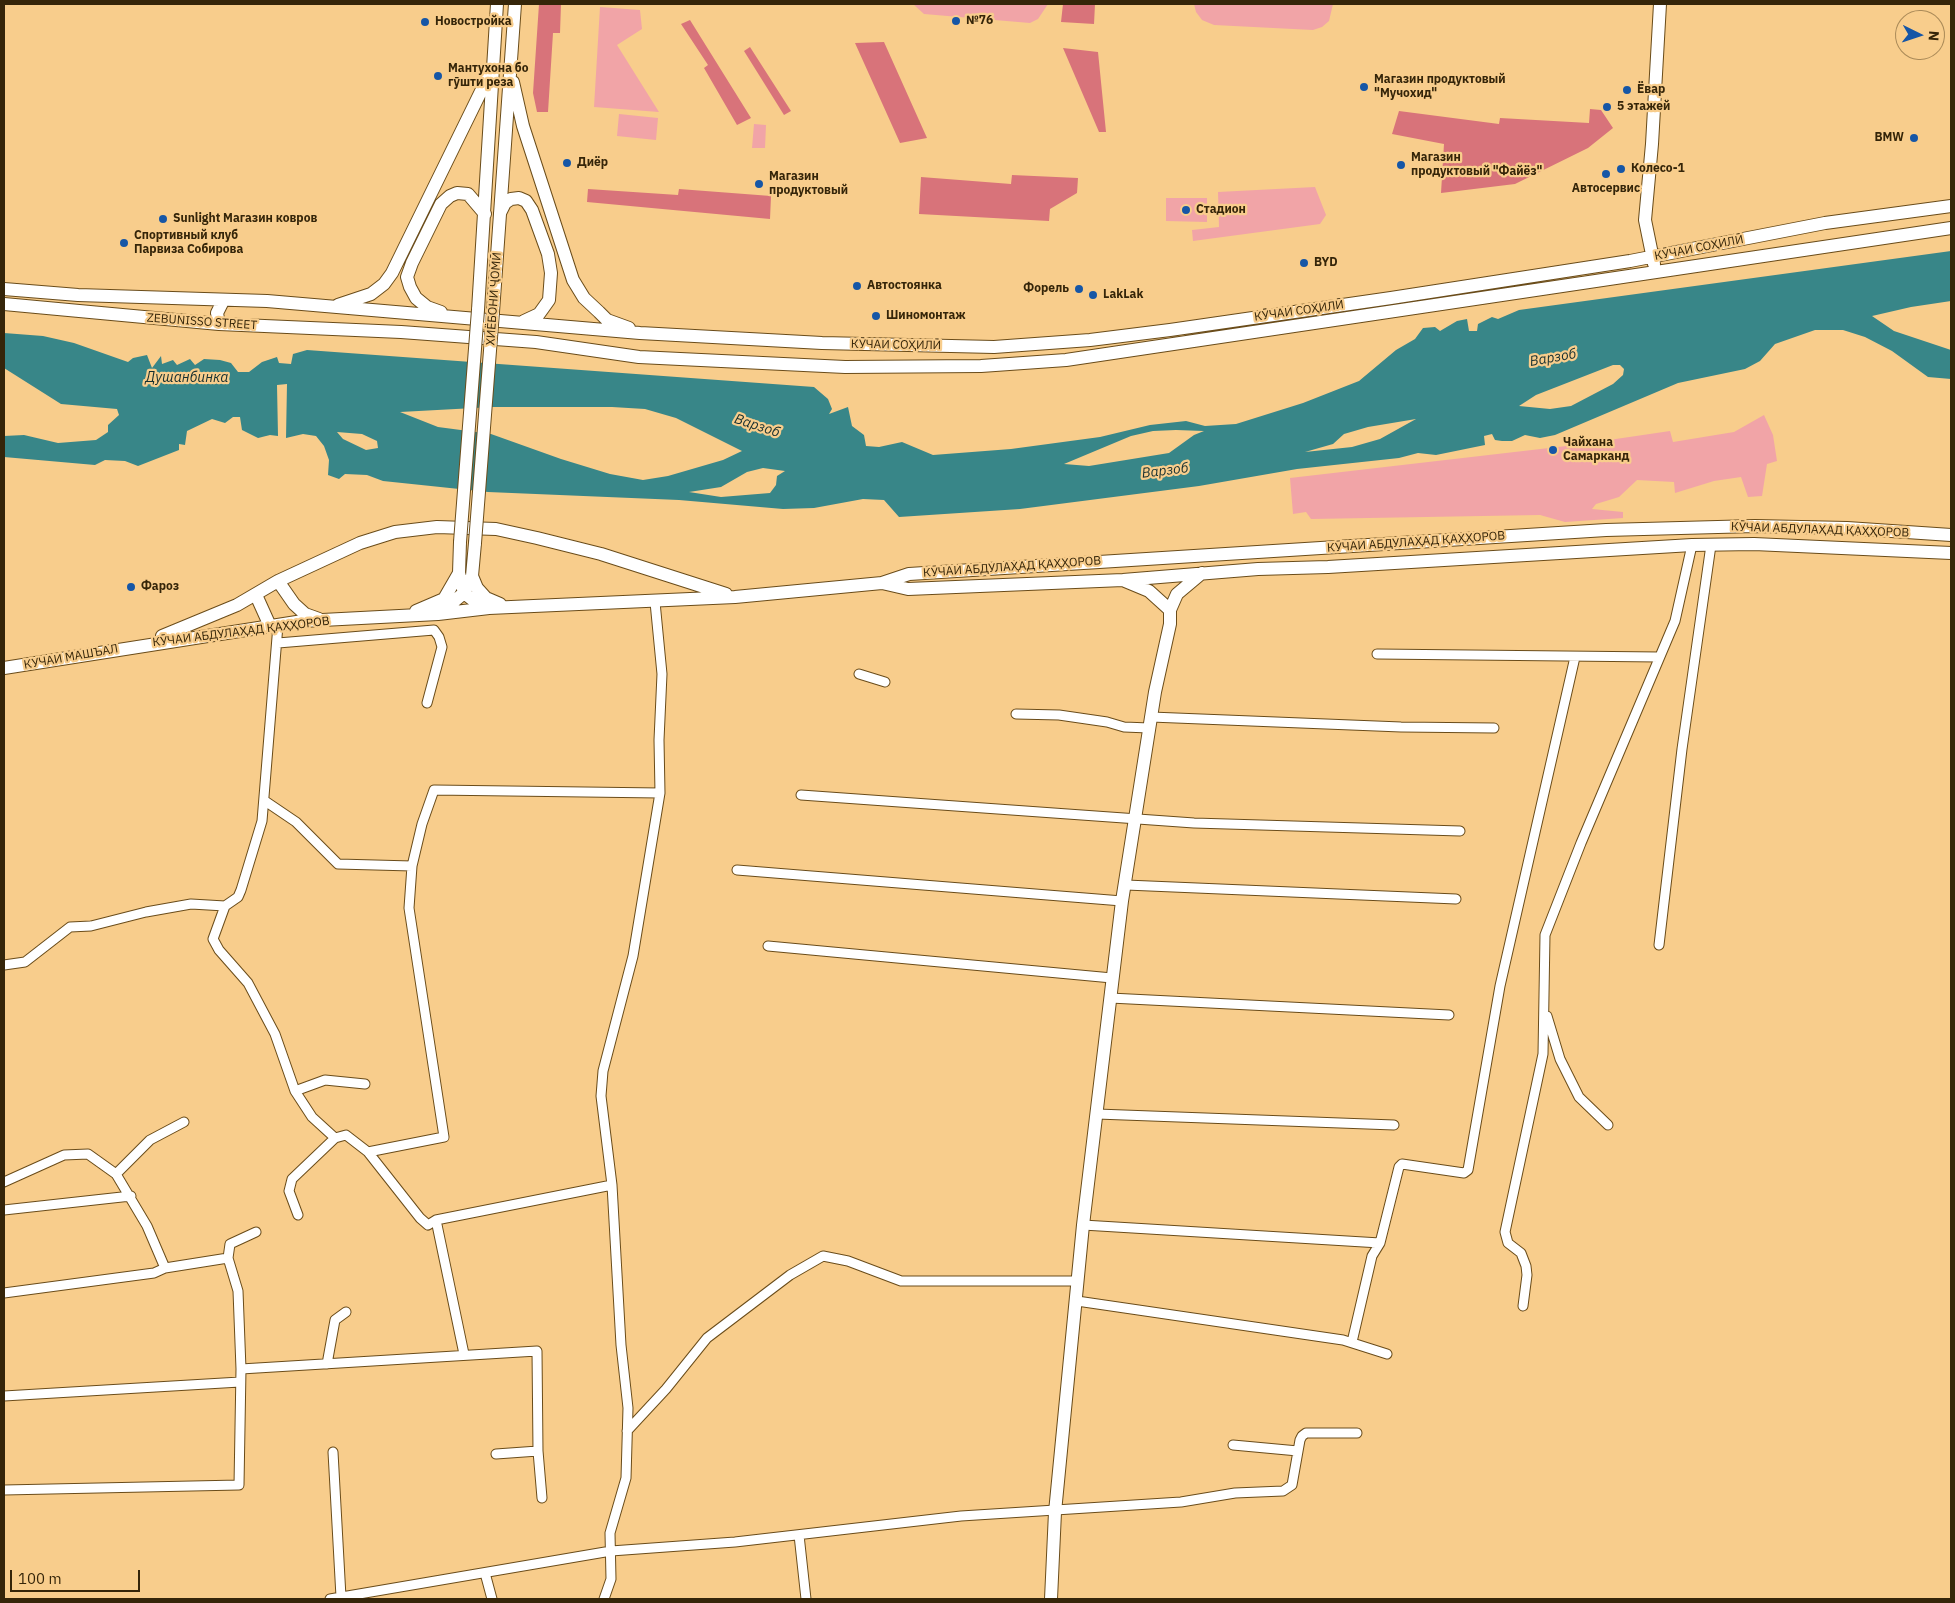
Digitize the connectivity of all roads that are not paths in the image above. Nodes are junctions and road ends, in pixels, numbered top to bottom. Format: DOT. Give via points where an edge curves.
graph roads {
  1 [pos="496,4"];
  2 [pos="515,4"];
  3 [pos="1660,4"];
  4 [pos="492,68"];
  5 [pos="510,69"];
  6 [pos="1951,206"];
  7 [pos="485,214"];
  8 [pos="500,214"];
  9 [pos="1825,223"];
  10 [pos="1951,228"];
  11 [pos="1830,246"];
  12 [pos="1652,256"];
  13 [pos="1656,272"];
  14 [pos="4,289"];
  15 [pos="223,301"];
  16 [pos="4,304"];
  17 [pos="327,307"];
  18 [pos="450,316"];
  19 [pos="522,322"];
  20 [pos="219,324"];
  21 [pos="640,333"];
  22 [pos="822,344"];
  23 [pos="822,366"];
  24 [pos="1951,535"];
  25 [pos="1692,545"];
  26 [pos="1711,545"];
  27 [pos="1951,554"];
  28 [pos="459,573"];
  29 [pos="1202,573"];
  30 [pos="472,576"];
  31 [pos="1122,580"];
  32 [pos="278,582"];
  33 [pos="882,583"];
  34 [pos="464,593"];
  35 [pos="256,595"];
  36 [pos="735,597"];
  37 [pos="655,602"];
  38 [pos="523,606"];
  39 [pos="489,608"];
  40 [pos="1170,610"];
  41 [pos="438,614"];
  42 [pos="401,615"];
  43 [pos="322,620"];
  44 [pos="274,625"];
  45 [pos="278,642"];
  46 [pos="138,645"];
  47 [pos="1377,654"];
  48 [pos="1574,657"];
  49 [pos="1660,657"];
  50 [pos="4,668"];
  51 [pos="859,674"];
  52 [pos="885,682"];
  53 [pos="427,703"];
  54 [pos="1016,714"];
  55 [pos="1150,722"];
  56 [pos="1494,728"];
  57 [pos="660,792"];
  58 [pos="801,795"];
  59 [pos="265,802"];
  60 [pos="1136,818"];
  61 [pos="1460,831"];
  62 [pos="412,866"];
  63 [pos="737,870"];
  64 [pos="1126,885"];
  65 [pos="1456,899"];
  66 [pos="1122,901"];
  67 [pos="225,906"];
  68 [pos="1659,945"];
  69 [pos="768,946"];
  70 [pos="4,965"];
  71 [pos="1112,978"];
  72 [pos="1110,998"];
  73 [pos="1544,1006"];
  74 [pos="1449,1015"];
  75 [pos="365,1084"];
  76 [pos="295,1091"];
  77 [pos="1097,1114"];
  78 [pos="184,1122"];
  79 [pos="1394,1125"];
  80 [pos="1608,1125"];
  81 [pos="335,1138"];
  82 [pos="368,1152"];
  83 [pos="116,1174"];
  84 [pos="4,1182"];
  85 [pos="612,1186"];
  86 [pos="131,1196"];
  87 [pos="4,1210"];
  88 [pos="298,1215"];
  89 [pos="436,1220"];
  90 [pos="1083,1225"];
  91 [pos="256,1232"];
  92 [pos="1380,1243"];
  93 [pos="228,1258"];
  94 [pos="165,1268"];
  95 [pos="1078,1281"];
  96 [pos="4,1293"];
  97 [pos="1077,1301"];
  98 [pos="1523,1306"];
  99 [pos="346,1312"];
  100 [pos="1352,1342"];
  101 [pos="464,1354"];
  102 [pos="1387,1354"];
  103 [pos="327,1364"];
  104 [pos="241,1369"];
  105 [pos="240,1382"];
  106 [pos="4,1396"];
  107 [pos="627,1430"];
  108 [pos="1358,1433"];
  109 [pos="1233,1446"];
  110 [pos="538,1451"];
  111 [pos="1298,1451"];
  112 [pos="333,1452"];
  113 [pos="496,1454"];
  114 [pos="4,1490"];
  115 [pos="542,1498"];
  116 [pos="1055,1512"];
  117 [pos="799,1535"];
  118 [pos="610,1551"];
  119 [pos="485,1574"];
  120 [pos="341,1598"];
  121 [pos="330,1599"];
  122 [pos="492,1599"];
  123 [pos="604,1599"];
  124 [pos="806,1599"];
  125 [pos="1051,1599"];
  1 -- 4 [label="main road, ХИЁБОНИ ҶОМӢ"];
  2 -- 5 [label="main road, ХИЁБОНИ ҶОМӢ"];
  3 -- 12 [label="main road" via="1645,220"];
  4 -- 7 [label="main road, ХИЁБОНИ ҶОМӢ"];
  4 -- 17 [label="main road" via="392,273 371,294"];
  5 -- 8 [label="main road, ХИЁБОНИ ҶОМӢ"];
  5 -- 21 [label="main road" via="523,126 573,280 584,298 607,320"];
  6 -- 9 [label="main road, КӮЧАИ СОҲИЛӢ"];
  7 -- 18 [label="main road" via="468,194 450,196 441,204 412,262 407,277 416,298 427,307"];
  7 -- 28 [label="main road, ХИЁБОНИ ҶОМӢ, bridge"];
  8 -- 19 [label="main road" via="511,199 526,201 548,254 551,273 549,300 539,314"];
  8 -- 30 [label="main road, ХИЁБОНИ ҶОМӢ, bridge"];
  9 -- 11 [label="main road"];
  9 -- 12 [label="main road, КӮЧАИ СОҲИЛӢ"];
  10 -- 11 [label="main road, ZEBUNISSO STREET"];
  11 -- 13 [label="main road, ZEBUNISSO STREET"];
  12 -- 13 [label="main road"];
  12 -- 22 [label="main road, КӮЧАИ СОҲИЛӢ" via="1391,298 1090,340 994,347"];
  13 -- 23 [label="main road, ZEBUNISSO STREET" via="1066,360 981,366"];
  14 -- 15 [label="main road, КӮЧАИ СОҲИЛӢ"];
  15 -- 17 [label="main road, КӮЧАИ СОҲИЛӢ" via="267,301"];
  15 -- 20 [label="main road" via="217,313"];
  16 -- 20 [label="main road, ZEBUNISSO STREET"];
  17 -- 18 [label="main road, КӮЧАИ СОҲИЛӢ"];
  18 -- 19 [label="main road, КӮЧАИ СОҲИЛӢ"];
  19 -- 21 [label="main road, КӮЧАИ СОҲИЛӢ"];
  20 -- 23 [label="main road, ZEBUNISSO STREET" via="401,332 536,342 639,357"];
  21 -- 22 [label="main road, КӮЧАИ СОҲИЛӢ"];
  22 -- 23 [label="main road" via="829,354"];
  24 -- 33 [label="main road, КӮЧАИ АБДУЛАҲАД ҚАҲҲОРОВ" via="1756,526 1606,530 909,574"];
  25 -- 26 [label="main road, КӮЧАИ АБДУЛАҲАД ҚАҲҲОРОВ"];
  25 -- 29 [label="main road, КӮЧАИ АБДУЛАҲАД ҚАҲҲОРОВ"];
  25 -- 49 [label="street" via="1675,621"];
  26 -- 27 [label="main road, КӮЧАИ АБДУЛАҲАД ҚАҲҲОРОВ" via="1754,544"];
  26 -- 68 [label="street"];
  28 -- 34 [label="main road, ХИЁБОНИ ҶОМӢ"];
  28 -- 42 [label="main road" via="444,599"];
  29 -- 31 [label="main road, КӮЧАИ АБДУЛАҲАД ҚАҲҲОРОВ"];
  29 -- 40 [label="main road" via="1178,594"];
  30 -- 34 [label="main road, ХИЁБОНИ ҶОМӢ"];
  30 -- 38 [label="main road" via="486,598"];
  31 -- 33 [label="main road, КӮЧАИ АБДУЛАҲАД ҚАҲҲОРОВ" via="908,589"];
  31 -- 40 [label="main road" via="1149,591"];
  32 -- 35 [label="main road, КӮЧАИ АБДУЛАҲАД ҚАҲҲОРОВ"];
  32 -- 36 [label="main road, КӮЧАИ АБДУЛАҲАД ҚАҲҲОРОВ" via="360,542 395,532 436,527 496,529 601,554"];
  32 -- 43 [label="main road" via="305,614"];
  33 -- 36 [label="main road, КӮЧАИ АБДУЛАҲАД ҚАҲҲОРОВ"];
  34 -- 39 [label="main road"];
  34 -- 41 [label="main road, ХИЁБОНИ ҶОМӢ"];
  35 -- 44 [label="main road"];
  35 -- 46 [label="main road, КӮЧАИ АБДУЛАҲАД ҚАҲҲОРОВ"];
  36 -- 37 [label="main road, КӮЧАИ АБДУЛАҲАД ҚАҲҲОРОВ"];
  37 -- 38 [label="main road, КӮЧАИ АБДУЛАҲАД ҚАҲҲОРОВ"];
  37 -- 57 [label="street" via="662,674"];
  38 -- 39 [label="main road, КӮЧАИ АБДУЛАҲАД ҚАҲҲОРОВ"];
  39 -- 41 [label="main road, КӮЧАИ АБДУЛАҲАД ҚАҲҲОРОВ"];
  40 -- 55 [label="main road"];
  41 -- 42 [label="main road, КӮЧАИ АБДУЛАҲАД ҚАҲҲОРОВ"];
  42 -- 43 [label="main road, КӮЧАИ АБДУЛАҲАД ҚАҲҲОРОВ"];
  43 -- 44 [label="main road, КӮЧАИ АБДУЛАҲАД ҚАҲҲОРОВ"];
  44 -- 45 [label="street"];
  44 -- 46 [label="main road, КӮЧАИ АБДУЛАҲАД ҚАҲҲОРОВ"];
  45 -- 53 [label="street" via="434,630 442,647"];
  45 -- 59 [label="street"];
  46 -- 50 [label="main road, КУЧАИ МАШЪАЛ"];
  47 -- 48 [label="street"];
  48 -- 49 [label="street"];
  48 -- 92 [label="street" via="1500,986 1468,1170 1464,1173 1400,1165"];
  49 -- 73 [label="street" via="1544,935"];
  51 -- 52 [label="street"];
  54 -- 55 [label="street" via="1059,715 1124,727"];
  55 -- 56 [label="street"];
  55 -- 60 [label="main road"];
  57 -- 62 [label="street" via="438,788 432,794"];
  57 -- 85 [label="street" via="633,956 603,1071 602,1096"];
  58 -- 60 [label="street"];
  59 -- 62 [label="street" via="296,822 338,864"];
  59 -- 67 [label="street" via="241,890 238,897"];
  60 -- 61 [label="street" via="1194,823"];
  60 -- 64 [label="main road"];
  62 -- 82 [label="street" via="409,908 444,1137"];
  63 -- 66 [label="street"];
  64 -- 65 [label="street"];
  64 -- 66 [label="main road"];
  66 -- 71 [label="main road"];
  67 -- 70 [label="street" via="191,904 91,926 70,927 25,962"];
  67 -- 76 [label="street" via="214,933 214,944 248,984 275,1034"];
  69 -- 71 [label="street"];
  71 -- 72 [label="main road"];
  72 -- 74 [label="street"];
  72 -- 77 [label="main road"];
  73 -- 80 [label="street" via="1560,1059 1579,1097"];
  73 -- 98 [label="street" via="1543,1054 1506,1232 1508,1243 1521,1253 1526,1266"];
  75 -- 76 [label="street" via="324,1080"];
  76 -- 81 [label="street" via="312,1117"];
  77 -- 79 [label="street"];
  77 -- 90 [label="main road"];
  78 -- 83 [label="street" via="150,1140"];
  81 -- 82 [label="street" via="350,1136"];
  81 -- 88 [label="street" via="289,1184"];
  82 -- 89 [label="street" via="420,1218 428,1225"];
  83 -- 84 [label="street" via="88,1154 74,1154 55,1158"];
  83 -- 86 [label="street"];
  85 -- 89 [label="street"];
  85 -- 107 [label="street"];
  86 -- 87 [label="street"];
  86 -- 94 [label="street"];
  89 -- 101 [label="street"];
  90 -- 92 [label="street"];
  90 -- 95 [label="main road"];
  91 -- 93 [label="street" via="230,1244"];
  92 -- 100 [label="street" via="1372,1256"];
  93 -- 94 [label="street"];
  93 -- 104 [label="street" via="238,1291"];
  94 -- 96 [label="street" via="154,1273"];
  95 -- 97 [label="main road"];
  95 -- 107 [label="street" via="901,1281 848,1261 823,1256 790,1275 707,1338 666,1390"];
  97 -- 100 [label="street"];
  97 -- 116 [label="main road"];
  99 -- 103 [label="street" via="335,1320"];
  100 -- 102 [label="street"];
  101 -- 103 [label="street"];
  101 -- 110 [label="street" via="538,1351"];
  103 -- 104 [label="street"];
  104 -- 105 [label="street"];
  105 -- 106 [label="street"];
  105 -- 114 [label="street" via="239,1485"];
  107 -- 118 [label="street" via="626,1478 610,1533"];
  108 -- 111 [label="street" via="1306,1434 1300,1440"];
  109 -- 111 [label="street"];
  110 -- 113 [label="street"];
  110 -- 115 [label="street"];
  111 -- 116 [label="street" via="1292,1485 1284,1491"];
  112 -- 120 [label="street"];
  116 -- 117 [label="street" via="961,1516"];
  116 -- 125 [label="main road"];
  117 -- 118 [label="street"];
  117 -- 124 [label="street"];
  118 -- 119 [label="street"];
  118 -- 123 [label="street" via="612,1579"];
  119 -- 120 [label="street"];
  119 -- 122 [label="street"];
  120 -- 121 [label="street"];
}
